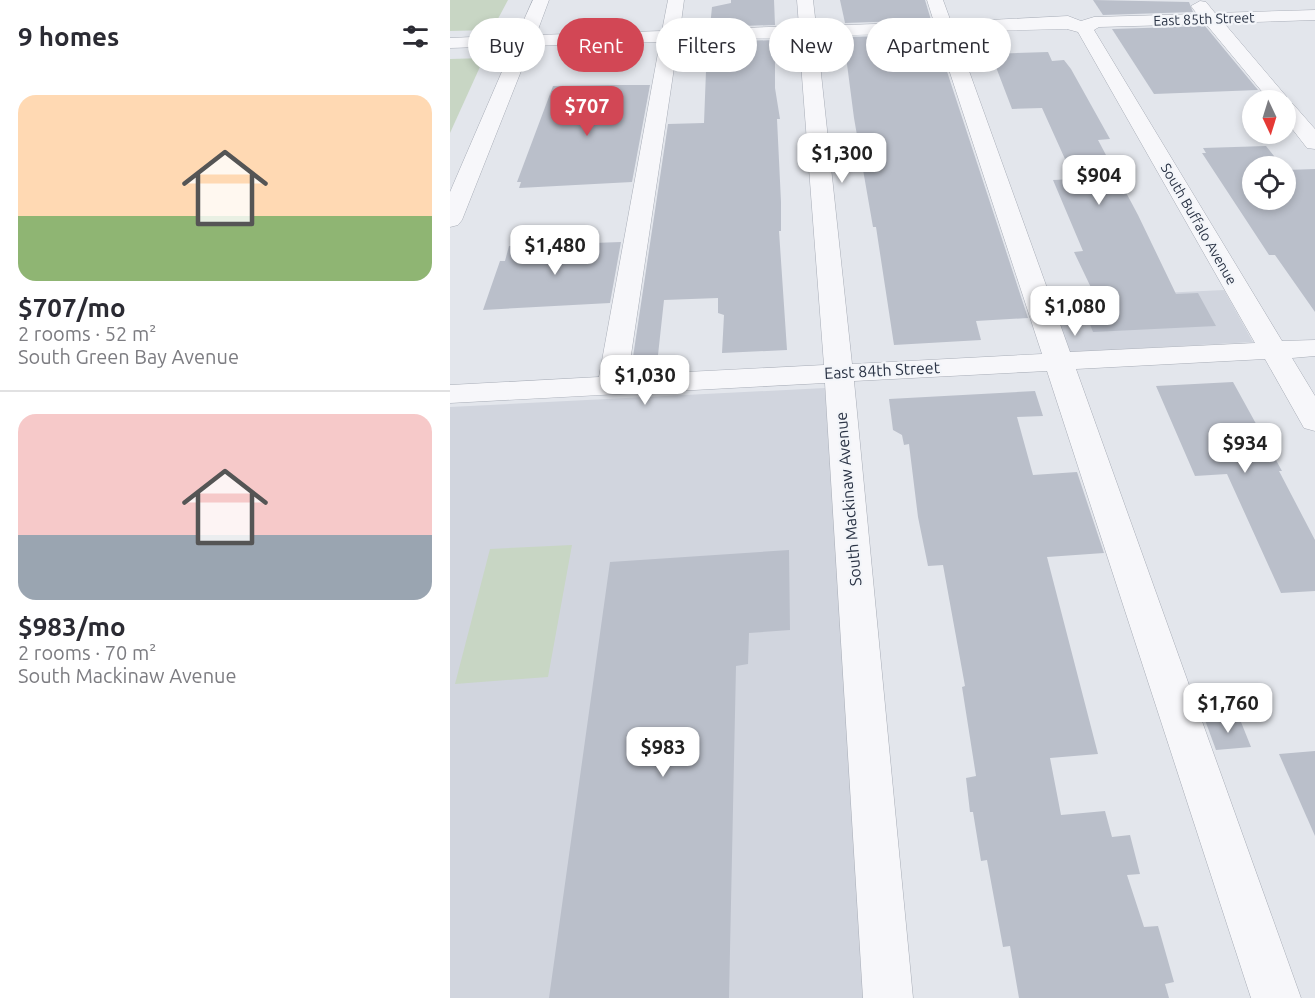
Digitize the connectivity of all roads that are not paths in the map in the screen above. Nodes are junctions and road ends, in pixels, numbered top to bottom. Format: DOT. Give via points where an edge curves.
graph roads {
  1 [pos="541,0"];
  2 [pos="676,0"];
  3 [pos="805,0"];
  4 [pos="1195,0"];
  5 [pos="939,14"];
  6 [pos="1315,15"];
  7 [pos="534,18"];
  8 [pos="672,18"];
  9 [pos="807,18"];
  10 [pos="1210,19"];
  11 [pos="1079,20"];
  12 [pos="854,26"];
  13 [pos="656,36"];
  14 [pos="545,40"];
  15 [pos="450,43"];
  16 [pos="468,43"];
  17 [pos="511,72"];
  18 [pos="663,72"];
  19 [pos="812,72"];
  20 [pos="1270,90"];
  21 [pos="1296,120"];
  22 [pos="1315,143"];
  23 [pos="450,219"];
  24 [pos="1315,348"];
  25 [pos="1273,350"];
  26 [pos="1058,361"];
  27 [pos="838,372"];
  28 [pos="612,385"];
  29 [pos="450,394"];
  30 [pos="1315,421"];
  31 [pos="888,998"];
  32 [pos="1276,998"];
  1 -- 7 [label="street"];
  2 -- 8 [label="street"];
  3 -- 9 [label="street, South Mackinaw Avenue"];
  4 -- 10 [label="street"];
  5 -- 11 [label="street, East 85th Street"];
  5 -- 12 [label="street, East 85th Street"];
  5 -- 26 [label="street"];
  6 -- 10 [label="street, East 85th Street"];
  10 -- 11 [label="street, East 85th Street"];
  10 -- 20 [label="street"];
  11 -- 25 [label="street, South Buffalo Avenue"];
  13 -- 14 [label="street, East 85th Street"];
  15 -- 16 [label="street, East 85th Street"];
  17 -- 23 [label="street"];
  18 -- 28 [label="street"];
  19 -- 27 [label="street, South Mackinaw Avenue"];
  21 -- 22 [label="street"];
  24 -- 25 [label="street, East 84th Street"];
  25 -- 26 [label="street, East 84th Street"];
  25 -- 30 [label="street, South Buffalo Avenue"];
  26 -- 27 [label="street, East 84th Street"];
  26 -- 32 [label="street"];
  27 -- 28 [label="street, East 84th Street"];
  27 -- 31 [label="street, South Mackinaw Avenue"];
  28 -- 29 [label="street, East 84th Street"];
}
